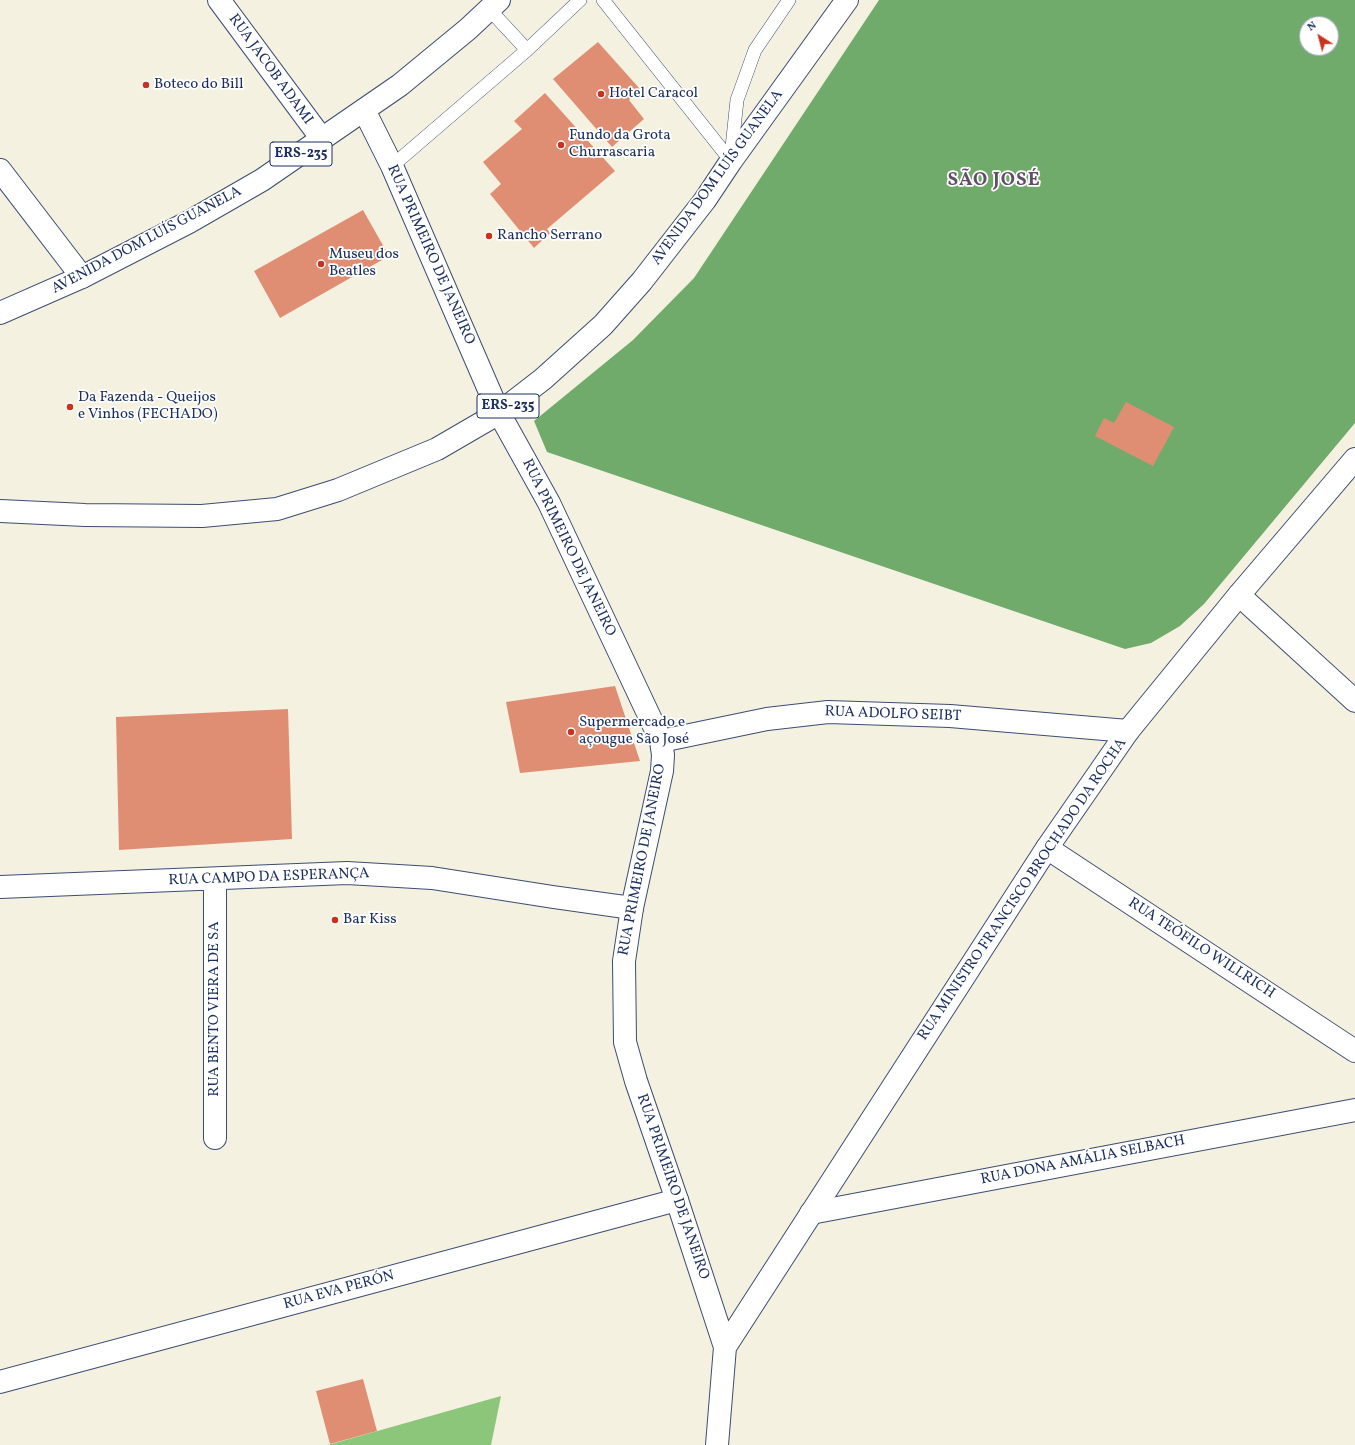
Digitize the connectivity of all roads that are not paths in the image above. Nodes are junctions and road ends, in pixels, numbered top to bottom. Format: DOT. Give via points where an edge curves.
graph roads {
  1 [pos="219,0"];
  2 [pos="580,0"];
  3 [pos="603,0"];
  4 [pos="789,0"];
  5 [pos="847,0"];
  6 [pos="494,5"];
  7 [pos="527,50"];
  8 [pos="364,110"];
  9 [pos="322,139"];
  10 [pos="731,161"];
  11 [pos="392,166"];
  12 [pos="0,170"];
  13 [pos="82,277"];
  14 [pos="0,313"];
  15 [pos="499,413"];
  16 [pos="1355,459"];
  17 [pos="0,511"];
  18 [pos="1239,595"];
  19 [pos="1355,701"];
  20 [pos="1128,731"];
  21 [pos="661,741"];
  22 [pos="1047,848"];
  23 [pos="215,879"];
  24 [pos="0,887"];
  25 [pos="632,908"];
  26 [pos="1355,1051"];
  27 [pos="1355,1110"];
  28 [pos="215,1138"];
  29 [pos="677,1200"];
  30 [pos="811,1213"];
  31 [pos="725,1347"];
  32 [pos="0,1382"];
  33 [pos="717,1445"];
  1 -- 9 [label="street, RUA JACOB ADAMI"];
  2 -- 7 [label="lane"];
  3 -- 10 [label="lane"];
  4 -- 10 [label="lane" via="755,50 737,100"];
  5 -- 10 [label="street, AVENIDA DOM LUÍS GUANELA / ERS-235"];
  6 -- 7 [label="lane"];
  6 -- 8 [label="street, AVENIDA DOM LUÍS GUANELA / ERS-235" via="400,86"];
  7 -- 11 [label="lane"];
  8 -- 9 [label="street, AVENIDA DOM LUÍS GUANELA / ERS-235"];
  8 -- 11 [label="street, RUA PRIMEIRO DE JANEIRO"];
  9 -- 13 [label="street, AVENIDA DOM LUÍS GUANELA / ERS-235" via="262,180 190,222"];
  10 -- 15 [label="street, AVENIDA DOM LUÍS GUANELA / ERS-235" via="675,240 603,325 543,379"];
  11 -- 15 [label="street, RUA PRIMEIRO DE JANEIRO"];
  12 -- 13 [label="street"];
  13 -- 14 [label="street, AVENIDA DOM LUÍS GUANELA / ERS-235"];
  15 -- 17 [label="street, AVENIDA DOM LUÍS GUANELA / ERS-235" via="417,458 338,490 277,509 202,516"];
  15 -- 21 [label="street, RUA PRIMEIRO DE JANEIRO" via="549,503"];
  16 -- 18 [label="street, RUA MINISTRO FRANCISCO BROCHADO DA ROCHA"];
  18 -- 19 [label="street"];
  18 -- 20 [label="street, RUA MINISTRO FRANCISCO BROCHADO DA ROCHA"];
  20 -- 21 [label="street, RUA ADOLFO SEIBT" via="950,716 828,712 767,719"];
  20 -- 22 [label="street, RUA MINISTRO FRANCISCO BROCHADO DA ROCHA"];
  21 -- 25 [label="street, RUA PRIMEIRO DE JANEIRO" via="662,771"];
  22 -- 26 [label="street, RUA TEÓFILO WILLRICH"];
  22 -- 30 [label="street, RUA MINISTRO FRANCISCO BROCHADO DA ROCHA"];
  23 -- 24 [label="street, RUA CAMPO DA ESPERANÇA"];
  23 -- 25 [label="street, RUA CAMPO DA ESPERANÇA" via="347,873 432,878"];
  23 -- 28 [label="street, RUA BENTO VIERA DE SA"];
  25 -- 29 [label="street, RUA PRIMEIRO DE JANEIRO" via="624,961 625,1042"];
  27 -- 30 [label="street, RUA DONA AMÁLIA SELBACH"];
  29 -- 31 [label="street, RUA PRIMEIRO DE JANEIRO"];
  29 -- 32 [label="street, RUA EVA PERÓN"];
  30 -- 31 [label="street, RUA MINISTRO FRANCISCO BROCHADO DA ROCHA"];
  31 -- 33 [label="street, RUA PRIMEIRO DE JANEIRO"];
}
